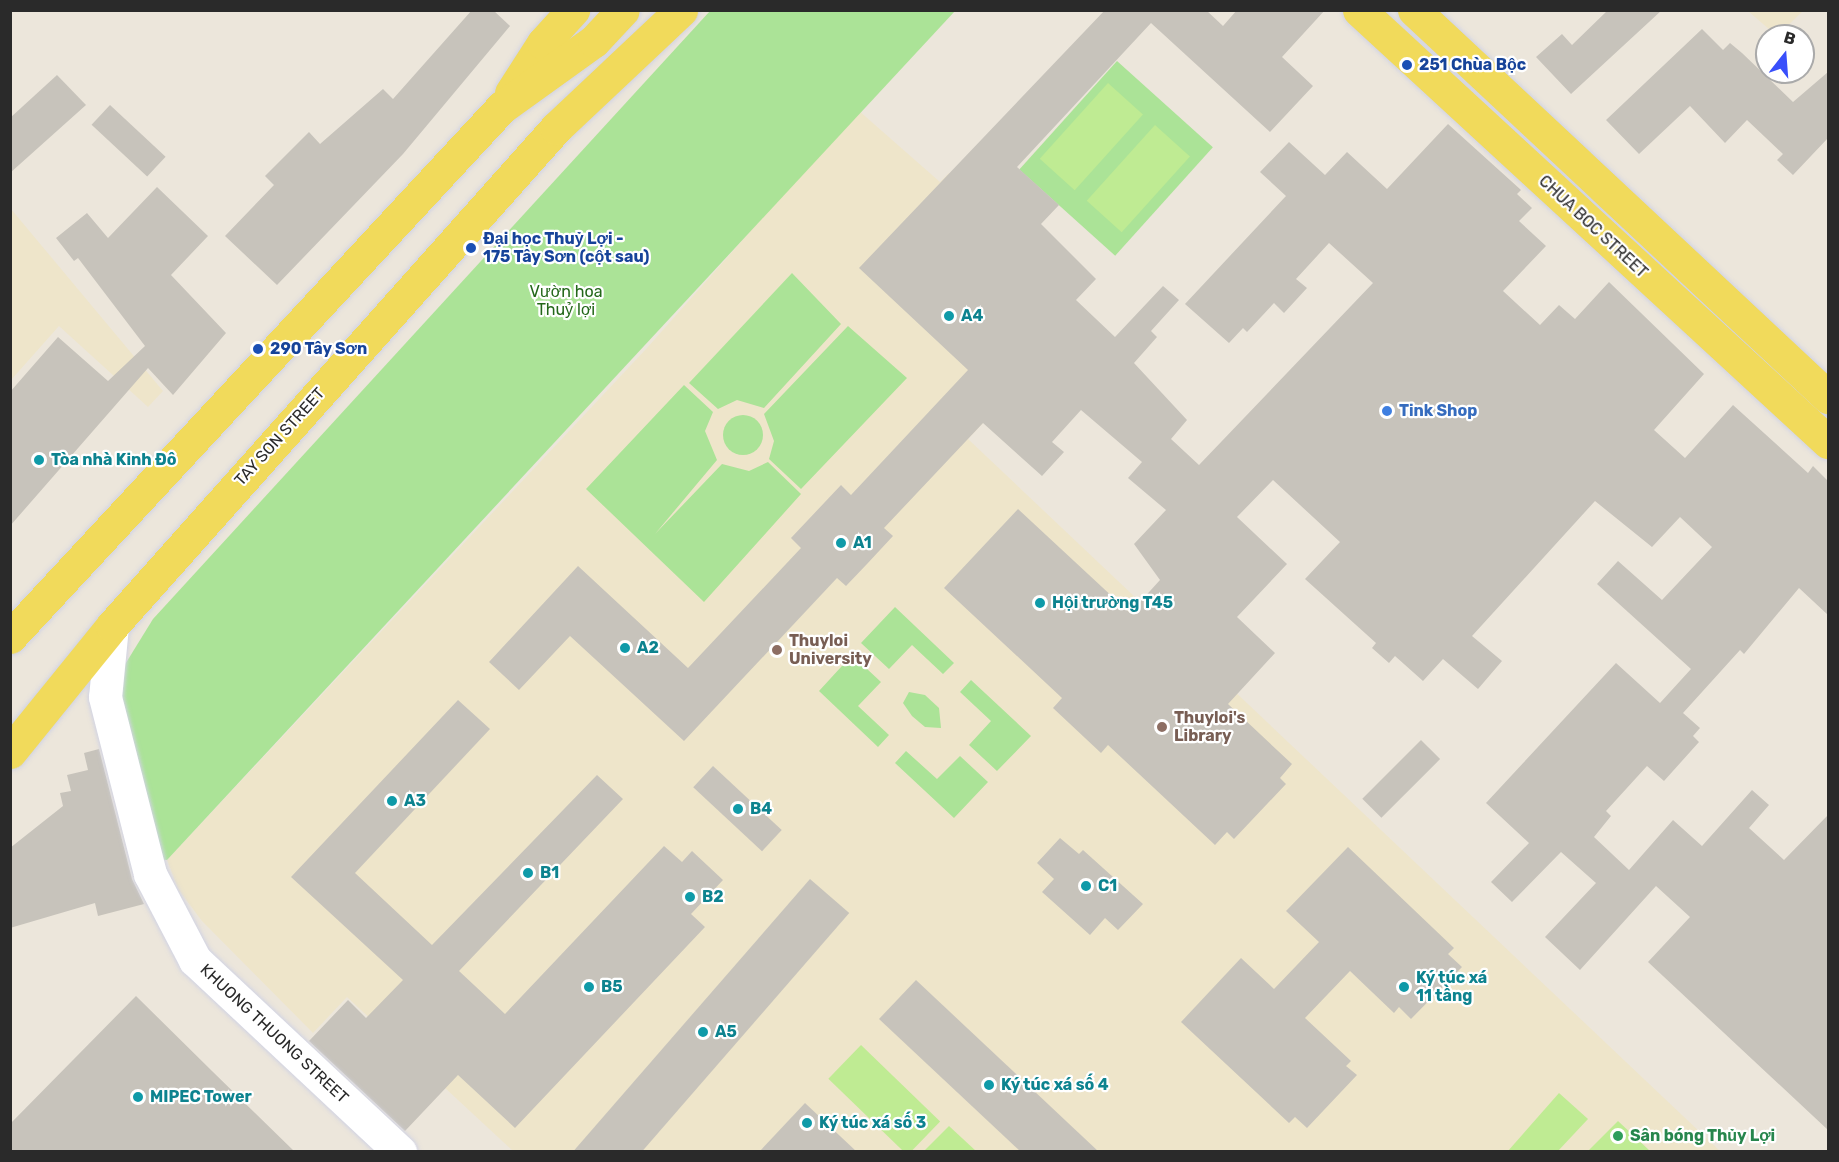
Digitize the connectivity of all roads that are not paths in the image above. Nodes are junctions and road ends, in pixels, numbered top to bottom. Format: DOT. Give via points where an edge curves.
graph roads {
  1 [pos="573,10"];
  2 [pos="623,10"];
  3 [pos="681,10"];
  4 [pos="1359,10"];
  5 [pos="1414,10"];
  6 [pos="594,41"];
  7 [pos="502,107"];
  8 [pos="556,128"];
  9 [pos="1828,397"];
  10 [pos="1828,442"];
  11 [pos="112,626"];
  12 [pos="10,637"];
  13 [pos="10,752"];
  14 [pos="400,1152"];
  1 -- 7 [label="main road" via="543,43"];
  2 -- 6 [label="main road"];
  3 -- 8 [label="main road, TAY SON STREET"];
  4 -- 10 [label="main road, CHUA BOC STREET"];
  5 -- 9 [label="main road"];
  6 -- 7 [label="main road"];
  6 -- 8 [label="main road, TAY SON STREET"];
  7 -- 12 [label="main road"];
  8 -- 11 [label="main road, TAY SON STREET"];
  11 -- 13 [label="main road, TAY SON STREET"];
  11 -- 14 [label="street, KHUONG THUONG STREET" via="105,697 150,874 195,960"];
}
